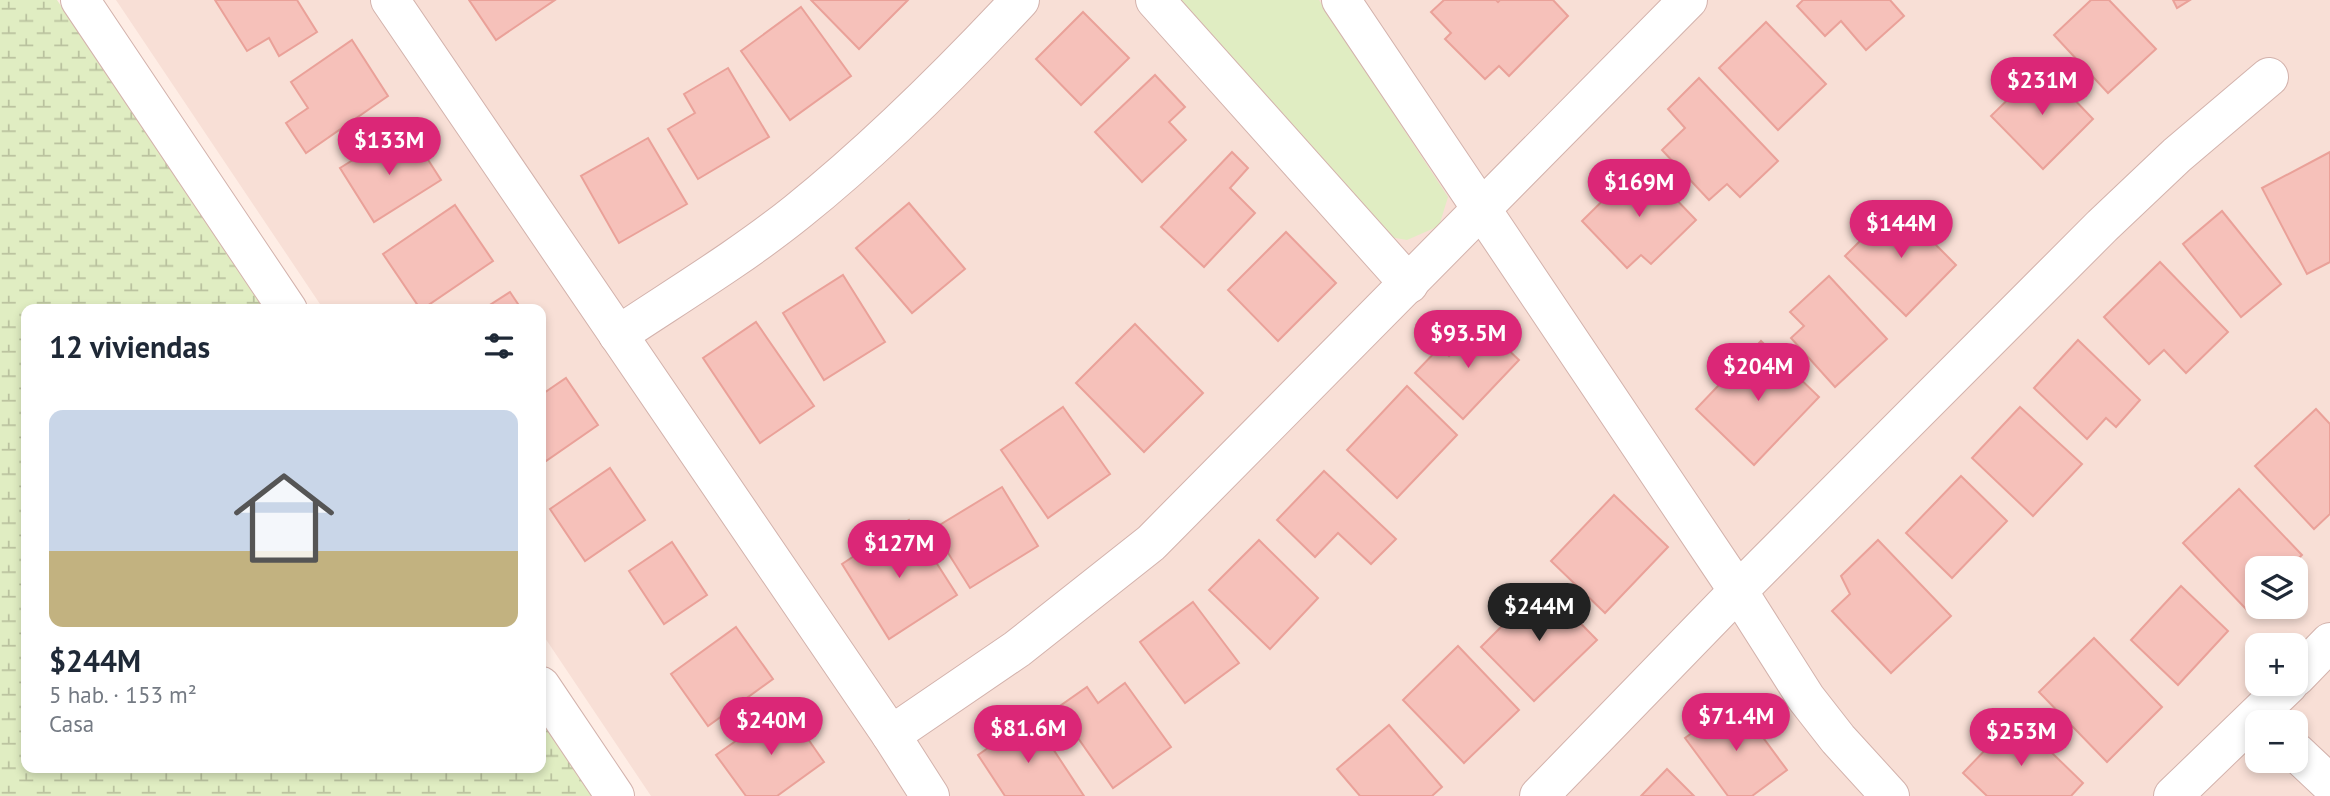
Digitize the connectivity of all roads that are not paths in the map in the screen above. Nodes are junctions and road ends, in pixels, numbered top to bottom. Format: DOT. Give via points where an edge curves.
graph roads {
  1 [pos="80,0"];
  2 [pos="390,0"];
  3 [pos="1020,0"];
  4 [pos="1155,0"];
  5 [pos="1341,0"];
  6 [pos="1688,0"];
  7 [pos="2269,77"];
  8 [pos="1482,210"];
  9 [pos="1409,284"];
  10 [pos="284,304"];
  11 [pos="618,335"];
  12 [pos="1738,592"];
  13 [pos="2330,642"];
  14 [pos="2308,665"];
  15 [pos="546,693"];
  16 [pos="2279,696"];
  17 [pos="2268,710"];
  18 [pos="2245,733"];
  19 [pos="891,735"];
  20 [pos="2308,763"];
  21 [pos="2330,784"];
  22 [pos="615,796"];
  23 [pos="930,796"];
  24 [pos="1539,796"];
  25 [pos="1890,796"];
  26 [pos="2173,796"];
  1 -- 10 [label="street"];
  2 -- 11 [label="street"];
  3 -- 11 [label="street" via="853,166 795,214"];
  4 -- 9 [label="street"];
  5 -- 8 [label="street"];
  6 -- 8 [label="street"];
  7 -- 12 [label="street" via="2102,226"];
  8 -- 9 [label="street"];
  8 -- 12 [label="street"];
  9 -- 19 [label="street" via="1151,543 1017,649"];
  11 -- 19 [label="street"];
  12 -- 24 [label="street"];
  12 -- 25 [label="street" via="1807,698"];
  13 -- 14 [label="street"];
  15 -- 22 [label="street"];
  16 -- 17 [label="street"];
  18 -- 26 [label="street"];
  19 -- 23 [label="street"];
  20 -- 21 [label="street"];
}
